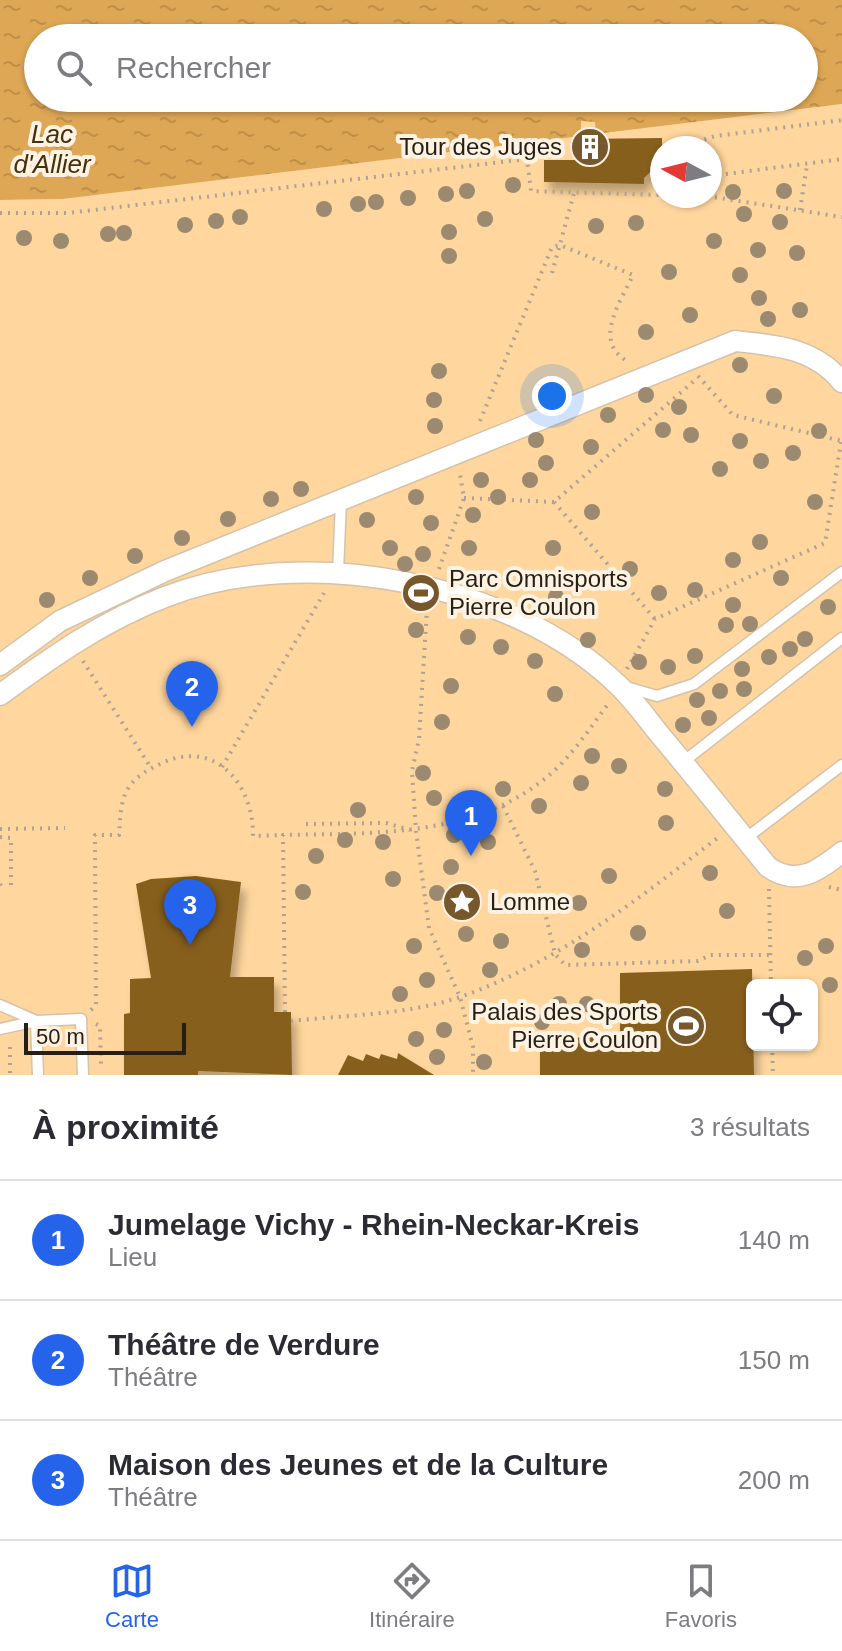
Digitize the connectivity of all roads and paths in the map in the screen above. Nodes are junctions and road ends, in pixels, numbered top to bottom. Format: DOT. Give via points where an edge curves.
graph roads {
  1 [pos="842,120"];
  2 [pos="715,136"];
  3 [pos="842,159"];
  4 [pos="808,163"];
  5 [pos="722,174"];
  6 [pos="574,193"];
  7 [pos="650,195"];
  8 [pos="722,198"];
  9 [pos="800,210"];
  10 [pos="0,213"];
  11 [pos="842,217"];
  12 [pos="560,245"];
  13 [pos="552,273"];
  14 [pos="699,377"];
  15 [pos="842,382"];
  16 [pos="476,431"];
  17 [pos="841,442"];
  18 [pos="456,451"];
  19 [pos="464,498"];
  20 [pos="341,501"];
  21 [pos="554,502"];
  22 [pos="338,572"];
  23 [pos="842,572"];
  24 [pos="433,586"];
  25 [pos="655,619"];
  26 [pos="842,638"];
  27 [pos="80,657"];
  28 [pos="0,665"];
  29 [pos="618,684"];
  30 [pos="0,695"];
  31 [pos="683,762"];
  32 [pos="842,765"];
  33 [pos="222,767"];
  34 [pos="151,768"];
  35 [pos="503,806"];
  36 [pos="306,824"];
  37 [pos="710,824"];
  38 [pos="65,828"];
  39 [pos="0,829"];
  40 [pos="416,831"];
  41 [pos="283,835"];
  42 [pos="0,837"];
  43 [pos="731,837"];
  44 [pos="842,852"];
  45 [pos="764,875"];
  46 [pos="769,888"];
  47 [pos="817,888"];
  48 [pos="11,889"];
  49 [pos="781,890"];
  50 [pos="842,890"];
  51 [pos="555,954"];
  52 [pos="770,955"];
  53 [pos="771,979"];
  54 [pos="460,997"];
  55 [pos="0,1005"];
  56 [pos="285,1012"];
  57 [pos="81,1019"];
  58 [pos="36,1021"];
  59 [pos="291,1021"];
  60 [pos="0,1029"];
  61 [pos="10,1047"];
  62 [pos="772,1051"];
  63 [pos="10,1075"];
  64 [pos="38,1075"];
  65 [pos="83,1075"];
  66 [pos="473,1075"];
  67 [pos="773,1075"];
  1 -- 2 [label="path"];
  3 -- 4 [label="path"];
  4 -- 5 [label="path"];
  4 -- 9 [label="path"];
  6 -- 7 [label="path"];
  6 -- 10 [label="path" via="531,191 527,159 68,213"];
  6 -- 12 [label="path"];
  8 -- 9 [label="path"];
  9 -- 11 [label="path"];
  12 -- 13 [label="path"];
  12 -- 16 [label="path" via="552,247"];
  14 -- 21 [label="path"];
  15 -- 18 [label="street" via="831,369 790,347 735,341"];
  17 -- 25 [label="path" via="825,543"];
  18 -- 19 [label="path"];
  18 -- 20 [label="street"];
  19 -- 21 [label="path"];
  19 -- 24 [label="path"];
  20 -- 22 [label="lane"];
  20 -- 28 [label="street" via="109,596 60,621"];
  21 -- 25 [label="path"];
  22 -- 24 [label="street"];
  22 -- 30 [label="street" via="249,576 169,595 72,642"];
  22 -- 33 [label="path"];
  23 -- 29 [label="lane" via="694,684 657,696"];
  24 -- 29 [label="street" via="536,624"];
  24 -- 40 [label="path" via="425,614 419,739 412,771"];
  25 -- 29 [label="path"];
  26 -- 31 [label="lane"];
  27 -- 34 [label="path"];
  29 -- 31 [label="street"];
  29 -- 35 [label="path" via="614,697 561,764"];
  31 -- 43 [label="street"];
  32 -- 43 [label="lane"];
  33 -- 34 [label="path" via="180,757"];
  33 -- 41 [label="path" via="244,789 253,813 253,836"];
  34 -- 57 [label="path" via="127,791 119,835 95,835 96,1005"];
  35 -- 40 [label="path"];
  35 -- 51 [label="path" via="535,871"];
  36 -- 40 [label="path" via="386,823"];
  37 -- 43 [label="path"];
  38 -- 39 [label="path"];
  40 -- 41 [label="path"];
  40 -- 54 [label="path" via="429,928"];
  41 -- 56 [label="path"];
  42 -- 48 [label="path" via="11,838"];
  43 -- 45 [label="street"];
  43 -- 51 [label="path"];
  44 -- 45 [label="street" via="812,875"];
  45 -- 46 [label="path"];
  45 -- 46 [label="path"];
  46 -- 49 [label="path"];
  46 -- 52 [label="path"];
  47 -- 50 [label="path"];
  51 -- 52 [label="path" via="565,965"];
  51 -- 54 [label="path"];
  52 -- 53 [label="path"];
  54 -- 59 [label="path" via="402,1010"];
  54 -- 66 [label="path" via="473,1047"];
  55 -- 58 [label="lane"];
  57 -- 58 [label="lane"];
  57 -- 65 [label="lane"];
  58 -- 60 [label="lane"];
  58 -- 64 [label="lane"];
  61 -- 63 [label="path"];
  62 -- 67 [label="path"];
}
